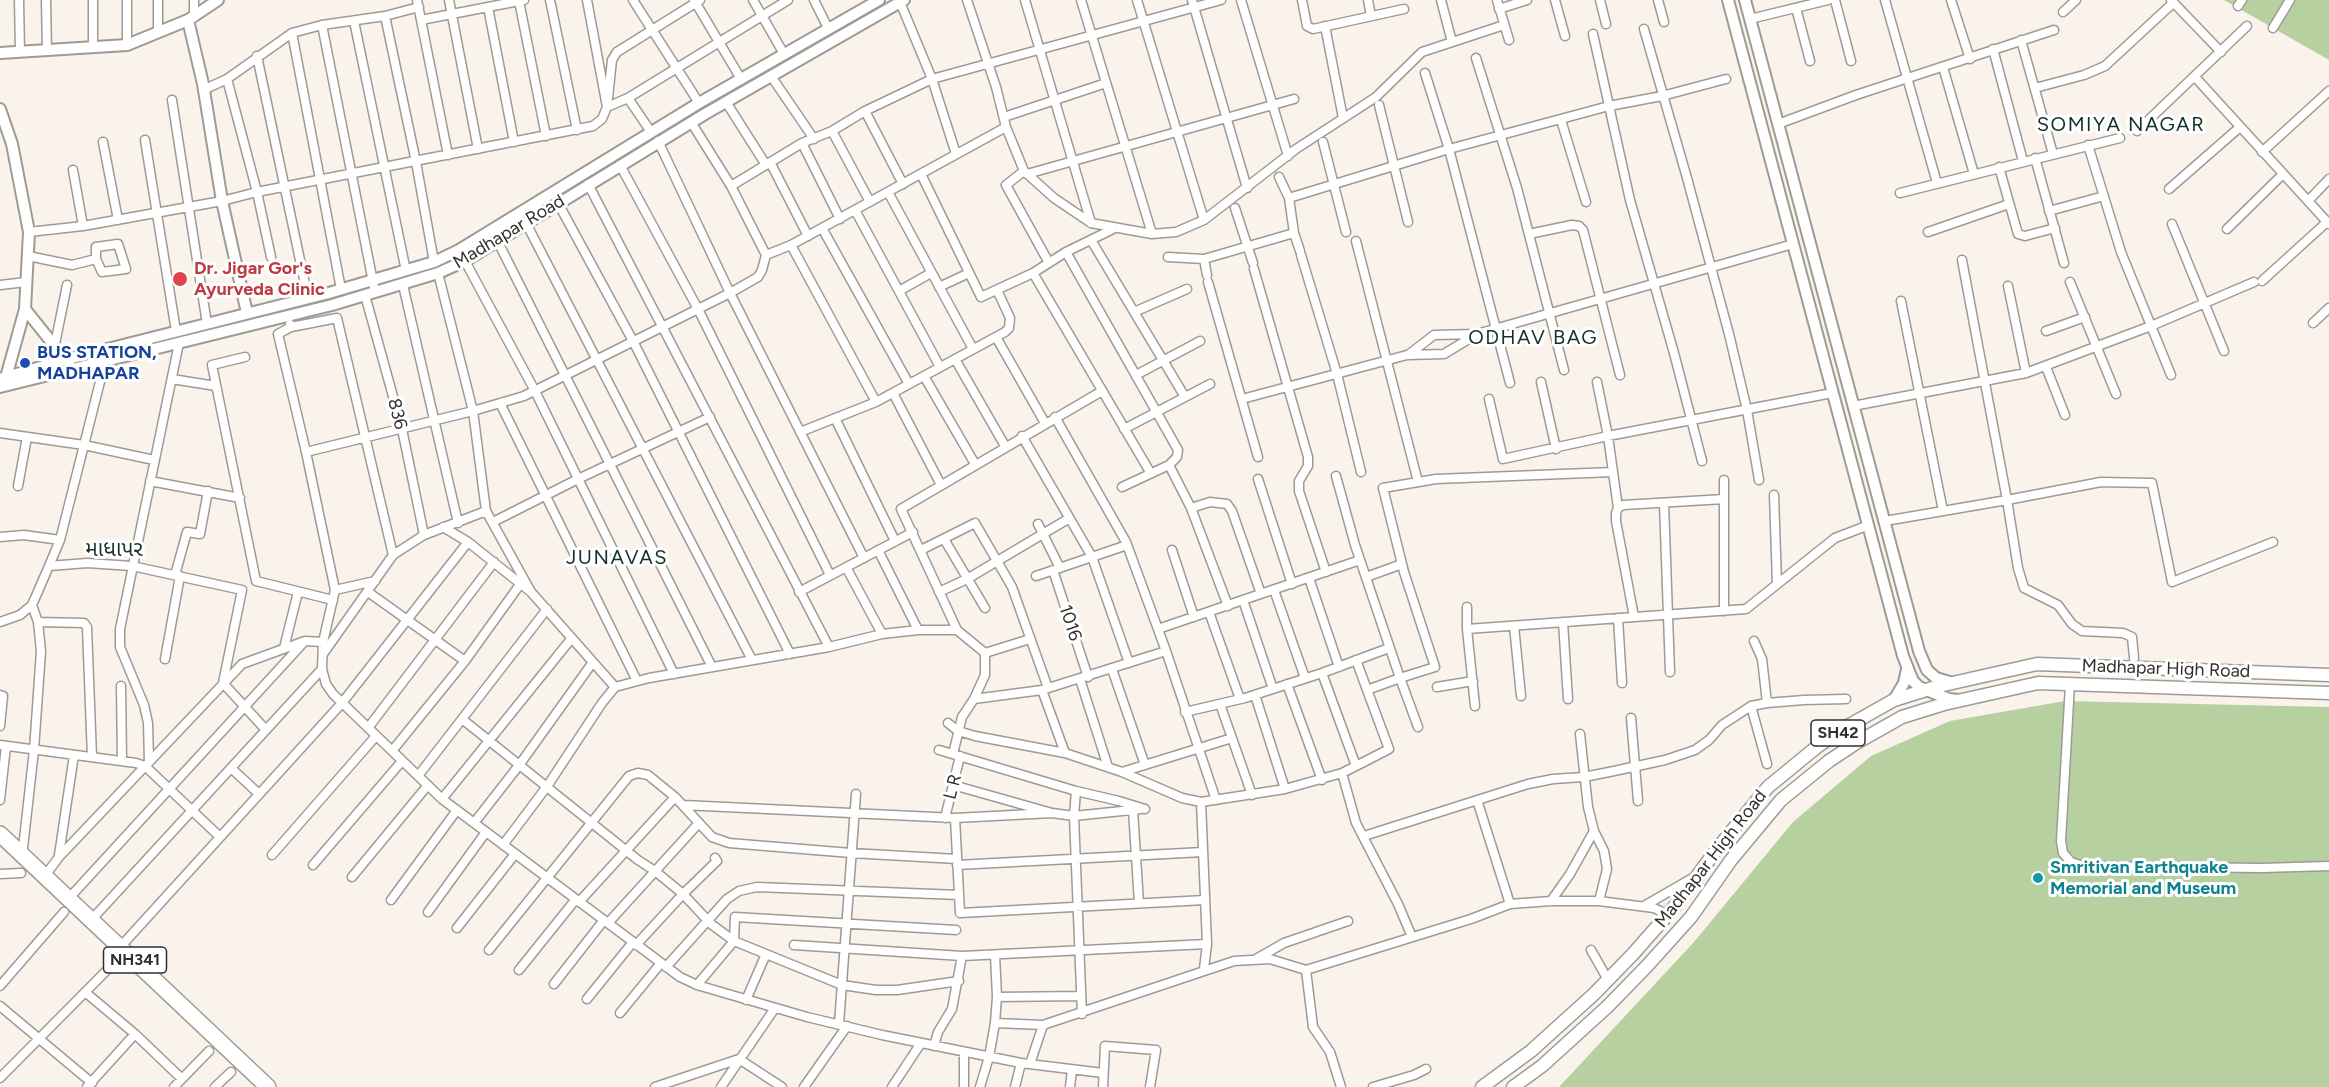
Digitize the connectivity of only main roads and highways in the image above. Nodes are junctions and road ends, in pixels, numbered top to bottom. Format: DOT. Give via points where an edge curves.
graph roads {
  1 [pos="218,0"];
  2 [pos="1728,0"];
  3 [pos="1745,0"];
  4 [pos="876,1"];
  5 [pos="902,1"];
  6 [pos="191,19"];
  7 [pos="0,53"];
  8 [pos="0,110"];
  9 [pos="655,137"];
  10 [pos="25,309"];
  11 [pos="247,313"];
  12 [pos="64,360"];
  13 [pos="74,368"];
  14 [pos="2,382"];
  15 [pos="1907,669"];
  16 [pos="2329,675"];
  17 [pos="1953,683"];
  18 [pos="1925,690"];
  19 [pos="2329,693"];
  20 [pos="1894,700"];
  21 [pos="1958,700"];
  22 [pos="0,834"];
  23 [pos="0,846"];
  24 [pos="254,1087"];
  25 [pos="268,1087"];
  26 [pos="1482,1087"];
  27 [pos="1513,1087"];
  1 -- 6 [label="main road"];
  2 -- 15 [label="main road"];
  3 -- 17 [label="main road" via="1923,663 1936,678"];
  4 -- 9 [label="main road, Madhapar Road" via="699,103"];
  5 -- 9 [label="main road, Madhapar Road" via="691,122"];
  6 -- 7 [label="main road" via="127,45"];
  6 -- 11 [label="main road" via="222,201"];
  8 -- 10 [label="main road" via="12,144 29,232"];
  9 -- 11 [label="main road, Madhapar Road" via="434,262"];
  9 -- 13 [label="main road, Madhapar Road" via="620,165 465,261 438,273 290,321"];
  10 -- 12 [label="main road"];
  10 -- 14 [label="main road"];
  11 -- 12 [label="main road, Madhapar Road"];
  12 -- 13 [label="main road"];
  12 -- 14 [label="main road, Madhapar Road"];
  13 -- 14 [label="main road, Madhapar Road"];
  15 -- 18 [label="main road" via="1913,681"];
  15 -- 20 [label="main road"];
  16 -- 17 [label="main road, Madhapar High Road / SH42" via="2037,664"];
  17 -- 18 [label="main road, Madhapar High Road / SH42"];
  18 -- 20 [label="main road, Madhapar High Road / SH42"];
  18 -- 21 [label="main road"];
  19 -- 21 [label="main road, SH42" via="2038,682"];
  20 -- 26 [label="main road, Madhapar High Road / SH42" via="1818,746 1768,787 1665,920 1608,980 1531,1051"];
  21 -- 27 [label="main road, SH42" via="1902,717 1856,742 1781,800 1731,860 1691,917 1647,966 1599,1015"];
  22 -- 25 [label="highway, NH341"];
  23 -- 24 [label="highway, NH341"];
}
